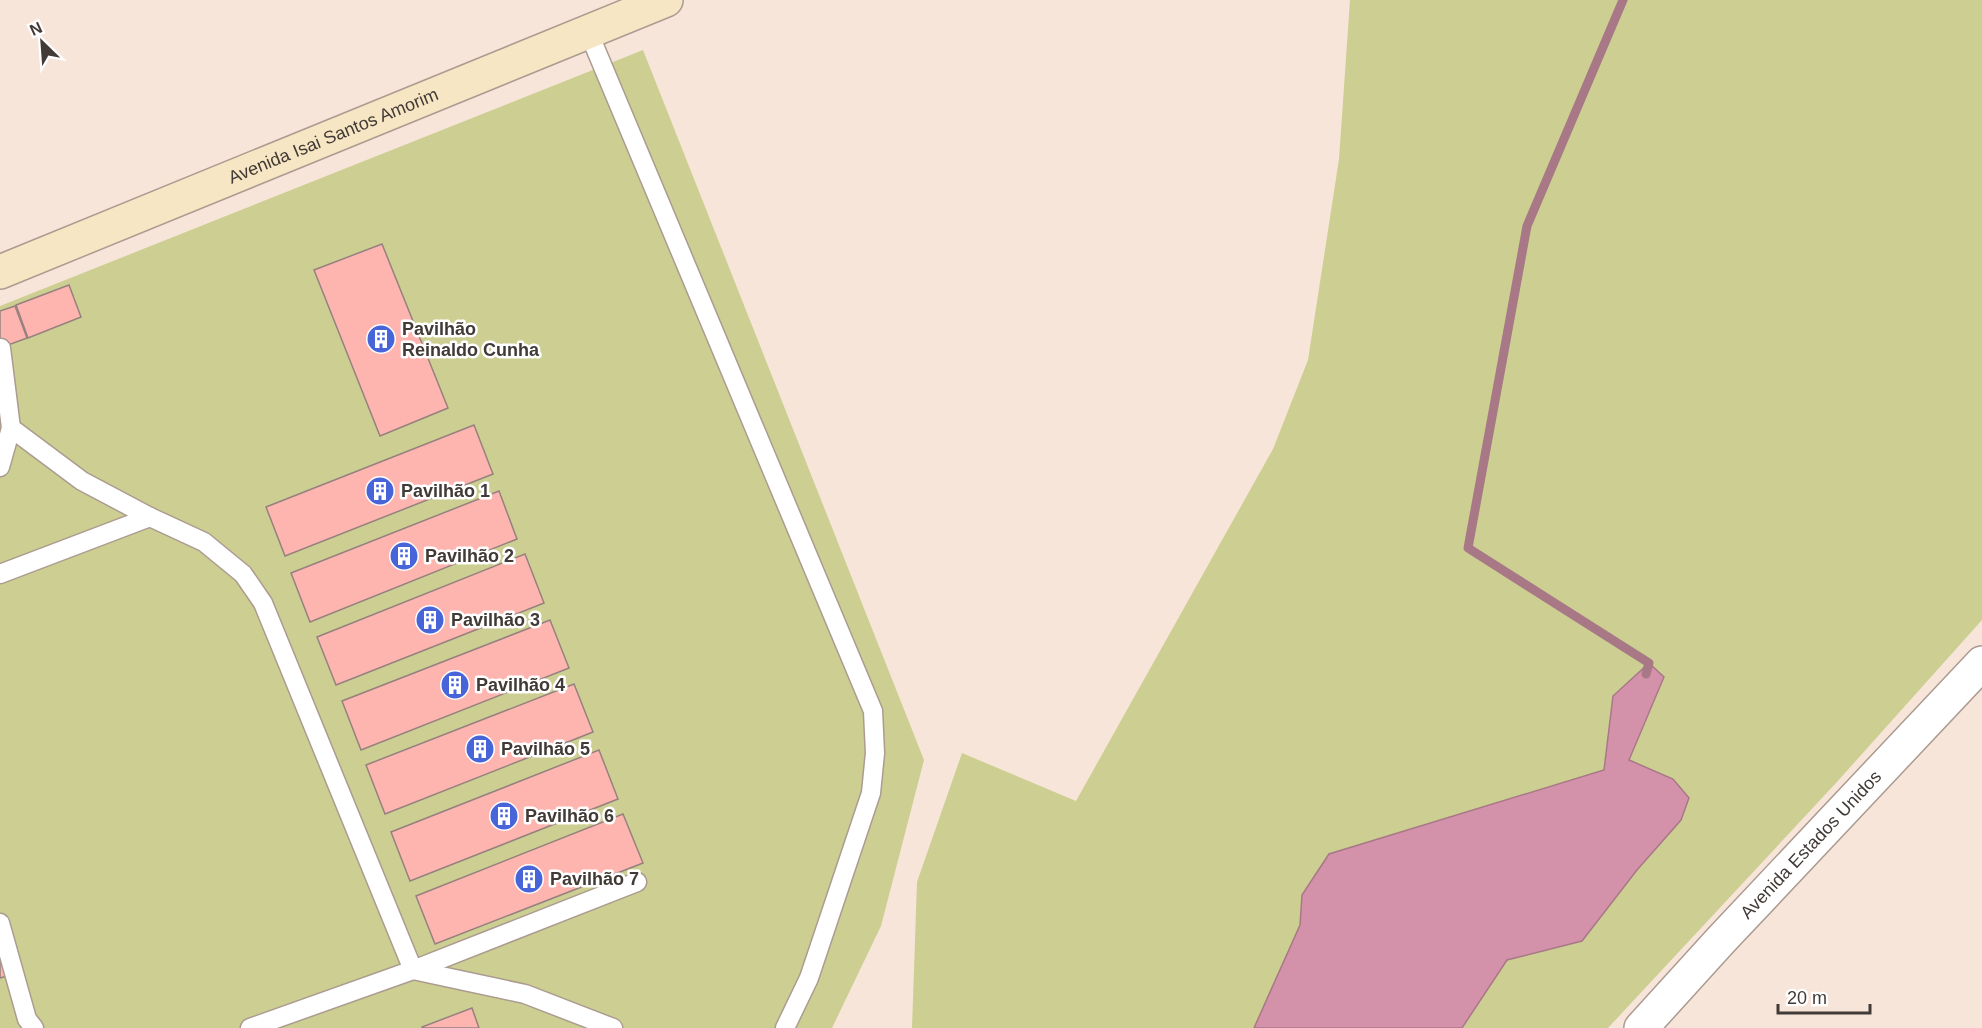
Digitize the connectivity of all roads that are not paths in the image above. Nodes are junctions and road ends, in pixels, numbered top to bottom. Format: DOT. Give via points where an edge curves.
graph roads {
  1 [pos="666,0"];
  2 [pos="588,31"];
  3 [pos="0,272"];
  4 [pos="1,348"];
  5 [pos="11,428"];
  6 [pos="0,467"];
  7 [pos="150,517"];
  8 [pos="0,574"];
  9 [pos="1982,663"];
  10 [pos="637,882"];
  11 [pos="0,923"];
  12 [pos="413,970"];
  13 [pos="34,1028"];
  14 [pos="250,1028"];
  15 [pos="613,1028"];
  16 [pos="784,1028"];
  17 [pos="1641,1028"];
  1 -- 2 [label="main road, Avenida Isai Santos Amorim"];
  2 -- 3 [label="main road, Avenida Isai Santos Amorim"];
  2 -- 16 [label="lane" via="873,711 875,753 871,793 809,978"];
  4 -- 5 [label="lane"];
  5 -- 6 [label="lane"];
  5 -- 7 [label="lane" via="82,481"];
  7 -- 8 [label="lane"];
  7 -- 12 [label="lane" via="204,542 243,574 263,603"];
  9 -- 17 [label="street, Avenida Estados Unidos"];
  10 -- 12 [label="lane"];
  11 -- 13 [label="lane" via="27,1019"];
  12 -- 14 [label="lane"];
  12 -- 15 [label="lane" via="525,994"];
}
